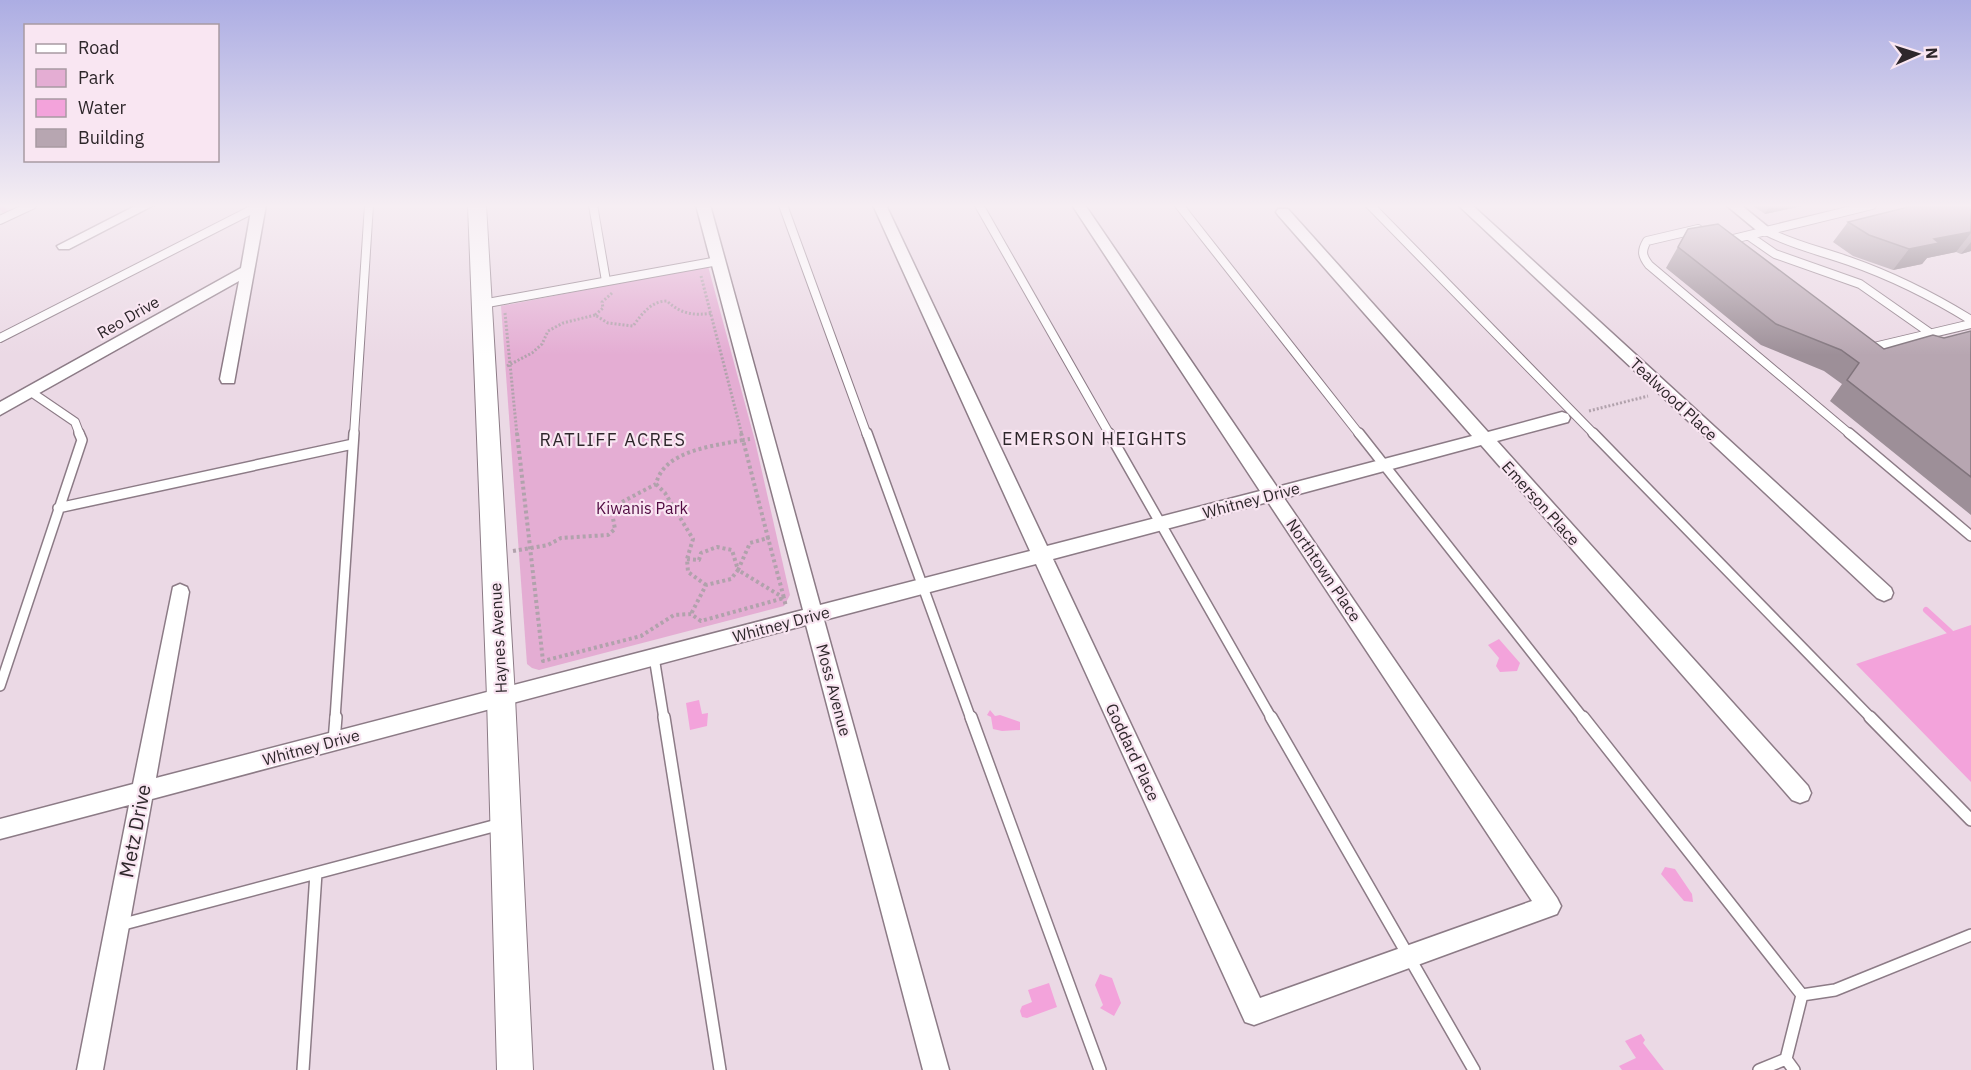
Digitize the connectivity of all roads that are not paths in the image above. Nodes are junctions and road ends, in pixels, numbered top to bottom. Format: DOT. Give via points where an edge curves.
graph roads {
  1 [pos="163,255"];
  2 [pos="251,255"];
  3 [pos="366,255"];
  4 [pos="485,255"];
  5 [pos="601,255"];
  6 [pos="717,255"];
  7 [pos="801,255"];
  8 [pos="902,255"];
  9 [pos="1008,255"];
  10 [pos="1111,255"];
  11 [pos="1217,255"];
  12 [pos="1321,255"];
  13 [pos="1416,255"];
  14 [pos="1517,255"];
  15 [pos="1643,255"];
  16 [pos="1778,255"];
  17 [pos="1831,255"];
  18 [pos="718,261"];
  19 [pos="248,270"];
  20 [pos="606,281"];
  21 [pos="494,307"];
  22 [pos="1971,322"];
  23 [pos="1930,333"];
  24 [pos="0,338"];
  25 [pos="1860,344"];
  26 [pos="228,379"];
  27 [pos="31,392"];
  28 [pos="0,409"];
  29 [pos="1568,416"];
  30 [pos="1484,439"];
  31 [pos="353,444"];
  32 [pos="1382,465"];
  33 [pos="1273,494"];
  34 [pos="58,508"];
  35 [pos="1161,524"];
  36 [pos="1971,536"];
  37 [pos="1042,555"];
  38 [pos="924,586"];
  39 [pos="180,592"];
  40 [pos="1884,593"];
  41 [pos="813,616"];
  42 [pos="654,657"];
  43 [pos="0,686"];
  44 [pos="501,697"];
  45 [pos="334,741"];
  46 [pos="143,791"];
  47 [pos="1800,793"];
  48 [pos="1971,820"];
  49 [pos="506,822"];
  50 [pos="0,829"];
  51 [pos="316,873"];
  52 [pos="1549,906"];
  53 [pos="117,926"];
  54 [pos="1971,935"];
  55 [pos="1408,958"];
  56 [pos="1802,995"];
  57 [pos="1785,1059"];
  58 [pos="90,1070"];
  59 [pos="303,1070"];
  60 [pos="515,1070"];
  61 [pos="720,1070"];
  62 [pos="936,1070"];
  63 [pos="1100,1070"];
  64 [pos="1474,1070"];
  65 [pos="1759,1070"];
  66 [pos="1794,1070"];
  1 -- 24 [label="lane"];
  2 -- 19 [label="street"];
  3 -- 31 [label="lane"];
  4 -- 21 [label="street, Haynes Avenue"];
  5 -- 20 [label="lane"];
  6 -- 18 [label="street, Moss Avenue"];
  7 -- 38 [label="lane"];
  8 -- 37 [label="street, Goddard Place"];
  9 -- 35 [label="lane"];
  10 -- 33 [label="street, Northtown Place"];
  11 -- 32 [label="lane"];
  12 -- 30 [label="street, Emerson Place"];
  13 -- 29 [label="lane"];
  14 -- 40 [label="street, Tealwood Place"];
  15 -- 36 [label="lane" via="1649,265"];
  16 -- 23 [label="lane" via="1860,284"];
  17 -- 22 [label="lane" via="1900,280"];
  18 -- 20 [label="lane"];
  18 -- 41 [label="street, Moss Avenue"];
  19 -- 26 [label="street"];
  19 -- 27 [label="street, Reo Drive"];
  20 -- 21 [label="lane"];
  21 -- 44 [label="street, Haynes Avenue" via="494,556"];
  22 -- 23 [label="lane"];
  23 -- 25 [label="lane" via="1874,347"];
  27 -- 28 [label="street, Reo Drive"];
  27 -- 34 [label="lane" via="75,422 82,440"];
  29 -- 30 [label="street, Whitney Drive"];
  29 -- 48 [label="lane"];
  30 -- 32 [label="street, Whitney Drive"];
  30 -- 47 [label="street, Emerson Place"];
  31 -- 34 [label="lane"];
  31 -- 45 [label="lane"];
  32 -- 33 [label="street, Whitney Drive"];
  32 -- 56 [label="lane"];
  33 -- 35 [label="street, Whitney Drive"];
  33 -- 52 [label="street, Northtown Place"];
  34 -- 43 [label="lane"];
  35 -- 37 [label="street, Whitney Drive"];
  35 -- 55 [label="lane"];
  37 -- 38 [label="street, Whitney Drive"];
  37 -- 55 [label="street, Goddard Place" via="1254,1013"];
  38 -- 41 [label="street, Whitney Drive"];
  38 -- 63 [label="lane"];
  39 -- 46 [label="street, Metz Drive"];
  41 -- 42 [label="street, Whitney Drive"];
  41 -- 62 [label="street, Moss Avenue"];
  42 -- 44 [label="street, Whitney Drive"];
  42 -- 61 [label="lane"];
  44 -- 45 [label="street, Whitney Drive"];
  44 -- 49 [label="street, Haynes Avenue"];
  45 -- 46 [label="street, Whitney Drive"];
  46 -- 50 [label="street, Whitney Drive"];
  46 -- 53 [label="street, Metz Drive"];
  49 -- 51 [label="lane"];
  49 -- 60 [label="street, Haynes Avenue"];
  51 -- 53 [label="lane"];
  51 -- 59 [label="lane"];
  52 -- 55 [label="street, Goddard Place"];
  53 -- 58 [label="street, Metz Drive"];
  54 -- 56 [label="lane" via="1835,990"];
  55 -- 64 [label="lane"];
  56 -- 57 [label="lane"];
  57 -- 65 [label="lane"];
  57 -- 66 [label="lane"];
}
